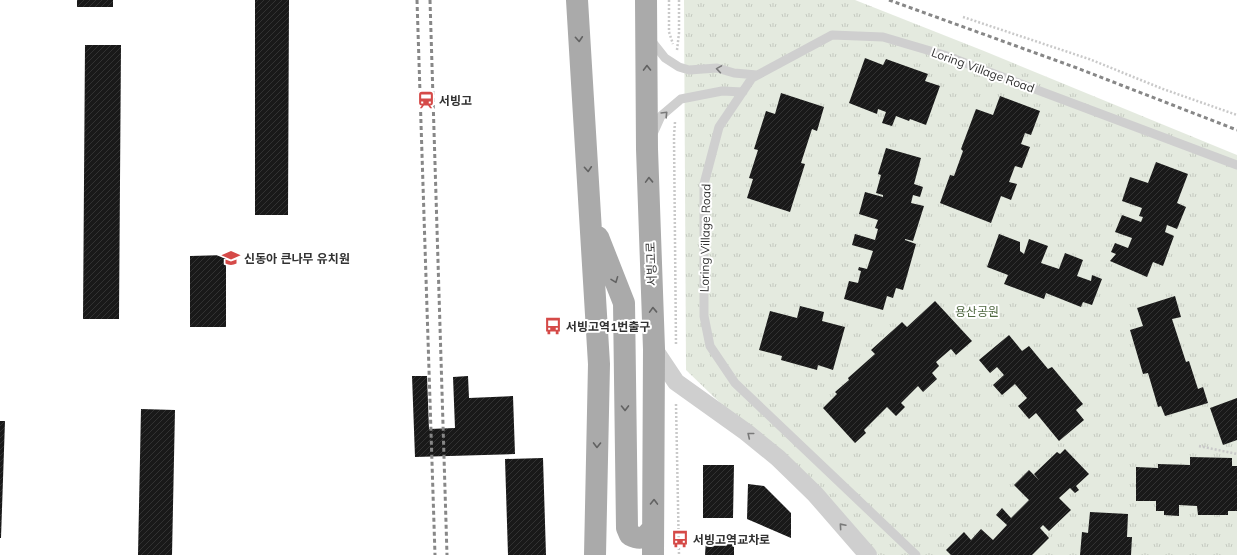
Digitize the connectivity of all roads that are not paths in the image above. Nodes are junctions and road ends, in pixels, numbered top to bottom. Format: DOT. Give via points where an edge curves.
graph roads {
  1 [pos="577,0"];
  2 [pos="646,0"];
  3 [pos="646,34"];
  4 [pos="757,75"];
  5 [pos="743,92"];
  6 [pos="648,149"];
  7 [pos="1237,165"];
  8 [pos="591,217"];
  9 [pos="654,348"];
  10 [pos="653,528"];
  11 [pos="595,555"];
  12 [pos="653,555"];
  13 [pos="868,555"];
  14 [pos="916,555"];
  1 -- 8 [label="main road, one-way"];
  2 -- 3 [label="main road, 서빙고로"];
  4 -- 3 [label="lane, one-way" via="717,68 689,70 679,67 665,58"];
  6 -- 3 [label="main road, 서빙고로, one-way"];
  4 -- 5 [label="lane, Loring Village Road"];
  4 -- 7 [label="lane, Loring Village Road" via="832,35 883,37 944,55"];
  6 -- 5 [label="lane, one-way" via="661,116 682,100 722,91"];
  5 -- 14 [label="lane, Loring Village Road" via="719,127 704,184 704,316 710,346 735,384"];
  9 -- 6 [label="main road, 서빙고로, one-way"];
  8 -- 10 [label="main road, one-way" via="624,304 627,528 630,535 636,538 646,536"];
  8 -- 11 [label="main road, one-way" via="599,364"];
  10 -- 9 [label="main road, 서빙고로, one-way"];
  13 -- 9 [label="street, one-way" via="815,494 778,458 676,382"];
  10 -- 12 [label="main road, 서빙고로"];
}
